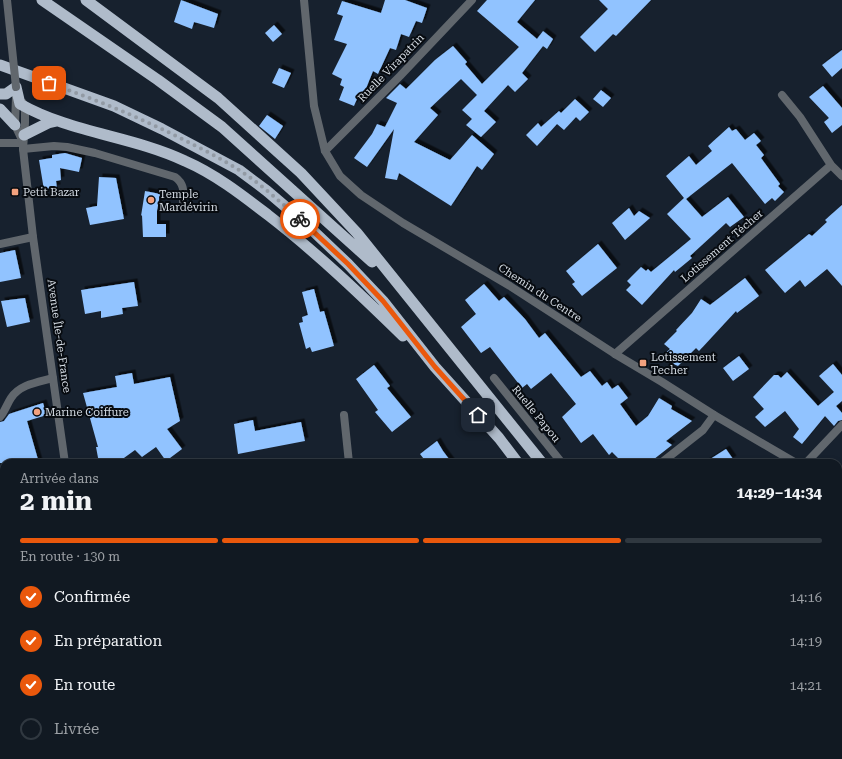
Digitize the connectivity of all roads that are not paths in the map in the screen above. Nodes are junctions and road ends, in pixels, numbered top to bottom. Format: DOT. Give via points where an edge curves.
graph roads {
  1 [pos="7,0"];
  2 [pos="42,0"];
  3 [pos="86,0"];
  4 [pos="304,0"];
  5 [pos="472,0"];
  6 [pos="0,65"];
  7 [pos="16,87"];
  8 [pos="0,94"];
  9 [pos="782,95"];
  10 [pos="25,107"];
  11 [pos="0,110"];
  12 [pos="57,121"];
  13 [pos="15,125"];
  14 [pos="0,142"];
  15 [pos="23,142"];
  16 [pos="325,151"];
  17 [pos="831,164"];
  18 [pos="842,176"];
  19 [pos="183,205"];
  20 [pos="33,237"];
  21 [pos="0,244"];
  22 [pos="395,282"];
  23 [pos="615,354"];
  24 [pos="435,367"];
  25 [pos="53,378"];
  26 [pos="494,378"];
  27 [pos="344,415"];
  28 [pos="714,415"];
  29 [pos="0,416"];
  30 [pos="842,425"];
  31 [pos="64,459"];
  32 [pos="348,459"];
  33 [pos="515,459"];
  34 [pos="539,459"];
  35 [pos="559,459"];
  36 [pos="666,459"];
  37 [pos="789,459"];
  38 [pos="810,459"];
  1 -- 7 [label="street, bridge"];
  2 -- 22 [label="highway" via="222,127"];
  3 -- 22 [label="highway" via="218,98 301,173 357,233"];
  4 -- 16 [label="street, Chemin du Centre" via="314,106"];
  5 -- 16 [label="street, Ruelle Virapatrin"];
  6 -- 24 [label="highway" via="114,106 162,128 239,170 308,226 348,264 383,301"];
  7 -- 8 [label="highway" via="6,94"];
  7 -- 10 [label="highway" via="20,104"];
  7 -- 13 [label="street"];
  9 -- 17 [label="street"];
  10 -- 12 [label="highway"];
  10 -- 15 [label="street, Avenue Île-de-France"];
  11 -- 13 [label="highway"];
  12 -- 15 [label="highway" via="48,123"];
  12 -- 24 [label="highway" via="159,151 208,172 247,198 340,275"];
  13 -- 15 [label="street, Avenue Île-de-France"];
  14 -- 15 [label="street"];
  15 -- 19 [label="street" via="95,153 175,177 181,181 183,187"];
  15 -- 20 [label="street, Avenue Île-de-France"];
  16 -- 23 [label="street, Chemin du Centre" via="340,176 361,195"];
  17 -- 18 [label="street"];
  17 -- 23 [label="street, Lotissement Técher"];
  20 -- 21 [label="street"];
  20 -- 25 [label="street, Avenue Île-de-France"];
  22 -- 34 [label="highway"];
  23 -- 28 [label="street, Chemin du Centre"];
  24 -- 33 [label="highway"];
  25 -- 29 [label="street" via="23,386 12,396"];
  25 -- 31 [label="street, Avenue Île-de-France"];
  26 -- 35 [label="street, Ruelle Papou"];
  27 -- 32 [label="street"];
  28 -- 36 [label="street" via="703,430"];
  28 -- 37 [label="street, Chemin du Centre"];
  30 -- 38 [label="street"];
}
